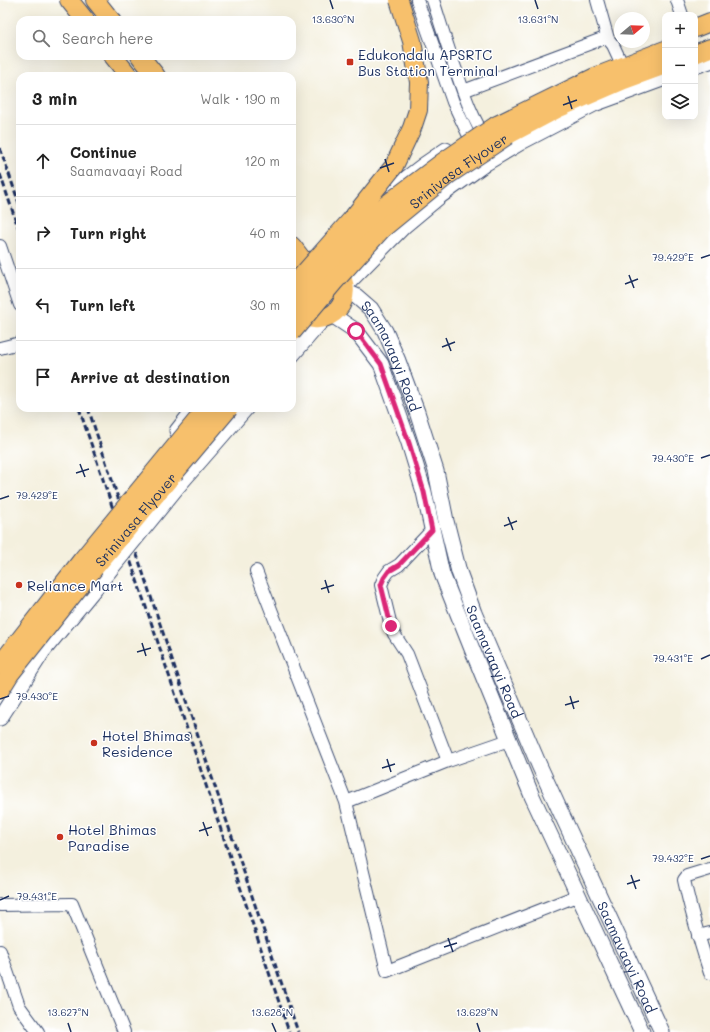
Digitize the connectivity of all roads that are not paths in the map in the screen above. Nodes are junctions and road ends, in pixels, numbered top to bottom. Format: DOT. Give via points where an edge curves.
graph roads {
  1 [pos="69,0"];
  2 [pos="95,0"];
  3 [pos="399,0"];
  4 [pos="417,0"];
  5 [pos="433,0"];
  6 [pos="597,0"];
  7 [pos="677,0"];
  8 [pos="681,12"];
  9 [pos="82,16"];
  10 [pos="108,16"];
  11 [pos="710,22"];
  12 [pos="698,27"];
  13 [pos="710,28"];
  14 [pos="698,32"];
  15 [pos="710,33"];
  16 [pos="698,37"];
  17 [pos="608,39"];
  18 [pos="662,40"];
  19 [pos="662,45"];
  20 [pos="710,48"];
  21 [pos="662,51"];
  22 [pos="698,53"];
  23 [pos="629,55"];
  24 [pos="116,60"];
  25 [pos="143,60"];
  26 [pos="710,61"];
  27 [pos="698,65"];
  28 [pos="662,66"];
  29 [pos="126,72"];
  30 [pos="153,72"];
  31 [pos="662,79"];
  32 [pos="463,91"];
  33 [pos="474,132"];
  34 [pos="493,160"];
  35 [pos="0,246"];
  36 [pos="296,253"];
  37 [pos="303,265"];
  38 [pos="296,283"];
  39 [pos="345,288"];
  40 [pos="16,293"];
  41 [pos="296,302"];
  42 [pos="296,312"];
  43 [pos="328,317"];
  44 [pos="296,327"];
  45 [pos="16,344"];
  46 [pos="0,348"];
  47 [pos="296,351"];
  48 [pos="199,412"];
  49 [pos="200,412"];
  50 [pos="226,412"];
  51 [pos="243,412"];
  52 [pos="432,530"];
  53 [pos="256,571"];
  54 [pos="0,650"];
  55 [pos="0,665"];
  56 [pos="0,690"];
  57 [pos="0,718"];
  58 [pos="509,740"];
  59 [pos="448,761"];
  60 [pos="346,802"];
  61 [pos="710,869"];
  62 [pos="579,895"];
  63 [pos="0,906"];
  64 [pos="710,933"];
  65 [pos="698,936"];
  66 [pos="0,951"];
  67 [pos="710,973"];
  68 [pos="38,1032"];
  69 [pos="124,1032"];
  70 [pos="642,1032"];
  71 [pos="662,1032"];
  1 -- 9 [label="main road"];
  2 -- 10 [label="main road"];
  3 -- 38 [label="main road, bridge" via="412,41 419,82 418,110 408,140 394,166 352,220"];
  4 -- 33 [label="street" via="453,102"];
  5 -- 32 [label="street"];
  6 -- 17 [label="street"];
  7 -- 8 [label="street"];
  11 -- 12 [label="main road"];
  13 -- 14 [label="street"];
  15 -- 16 [label="main road"];
  17 -- 23 [label="street" via="612,45"];
  17 -- 32 [label="street" via="602,39"];
  18 -- 23 [label="main road"];
  19 -- 23 [label="street"];
  20 -- 22 [label="main road"];
  21 -- 41 [label="main road, Srinivasa Flyover, bridge" via="596,77 497,125 443,162 374,214"];
  23 -- 33 [label="street" via="535,96"];
  24 -- 29 [label="main road"];
  25 -- 30 [label="main road"];
  26 -- 27 [label="street"];
  28 -- 44 [label="main road, Srinivasa Flyover, bridge" via="557,109 508,135 448,175 382,229"];
  31 -- 34 [label="street" via="594,104 523,141"];
  32 -- 33 [label="street" via="472,114"];
  33 -- 34 [label="street"];
  33 -- 37 [label="street" via="424,165"];
  34 -- 39 [label="street" via="440,196 404,226"];
  35 -- 40 [label="street"];
  36 -- 37 [label="main road"];
  37 -- 39 [label="main road" via="326,262 340,273"];
  39 -- 43 [label="main road" via="344,300"];
  39 -- 71 [label="street, Saamavaayi Road" via="371,309 385,331 398,361 436,471 459,572 474,613 539,765"];
  42 -- 43 [label="main road" via="314,320"];
  43 -- 47 [label="street"];
  43 -- 52 [label="street, Saamavaayi Road" via="356,331 381,364 409,443"];
  45 -- 46 [label="street"];
  48 -- 54 [label="street" via="152,461"];
  49 -- 55 [label="main road, Srinivasa Flyover, bridge"];
  50 -- 56 [label="main road, Srinivasa Flyover, bridge" via="91,572"];
  51 -- 57 [label="street, bridge" via="178,486 43,651"];
  52 -- 58 [label="street, Saamavaayi Road" via="442,574"];
  52 -- 59 [label="street" via="399,565 389,571 381,585 394,634 406,654"];
  53 -- 60 [label="street"];
  58 -- 59 [label="street"];
  58 -- 62 [label="street, Saamavaayi Road" via="532,796"];
  59 -- 60 [label="street"];
  60 -- 62 [label="street" via="387,971"];
  61 -- 65 [label="street" via="687,876 684,880"];
  62 -- 70 [label="street, Saamavaayi Road"];
  63 -- 69 [label="street" via="72,904"];
  64 -- 65 [label="street"];
  65 -- 67 [label="street"];
  66 -- 68 [label="street" via="19,1006"];
}
